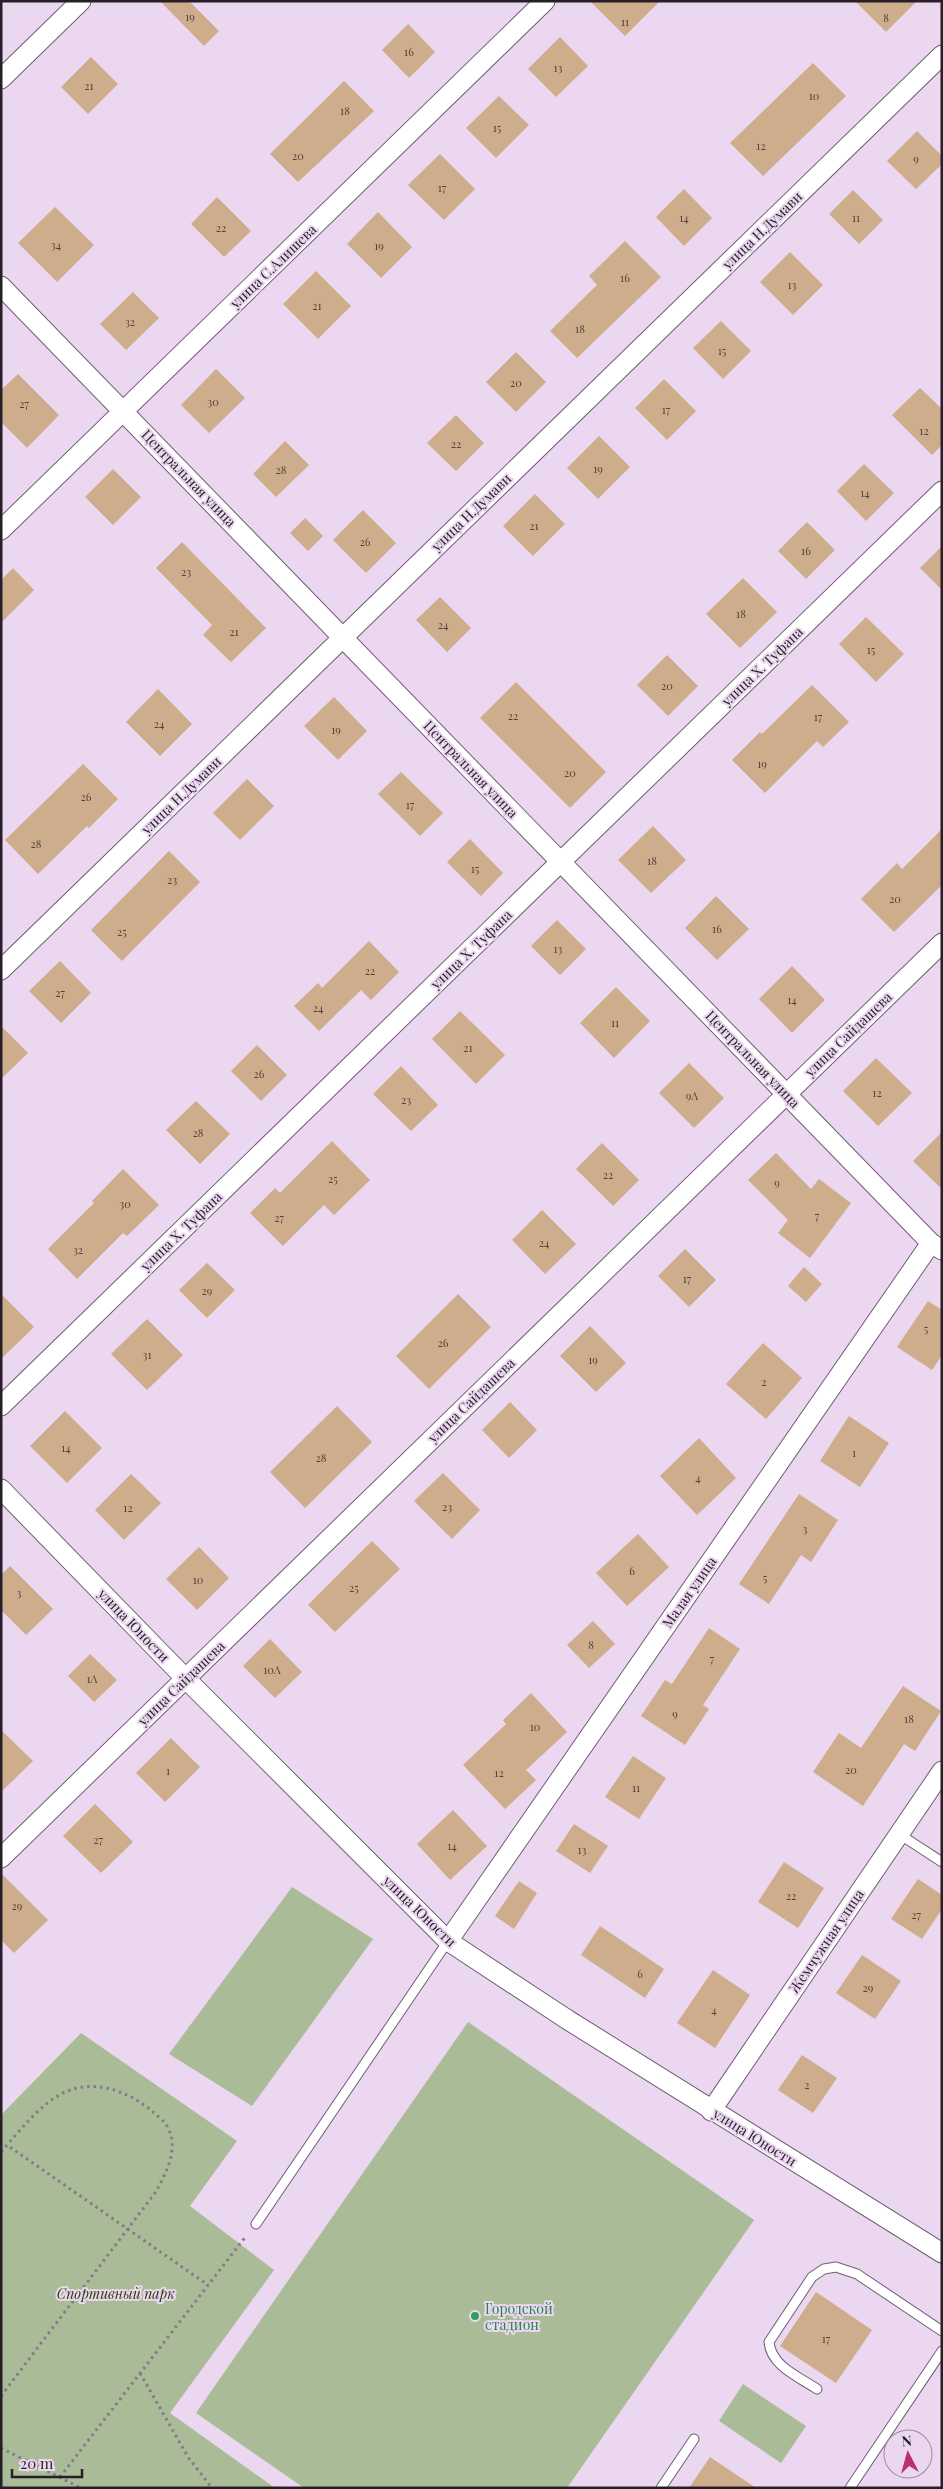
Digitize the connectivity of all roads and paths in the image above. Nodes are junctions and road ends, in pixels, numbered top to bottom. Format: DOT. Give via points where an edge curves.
graph roads {
  1 [pos="81,1"];
  2 [pos="545,1"];
  3 [pos="942,55"];
  4 [pos="1,79"];
  5 [pos="1,286"];
  6 [pos="123,411"];
  7 [pos="942,491"];
  8 [pos="1,530"];
  9 [pos="343,637"];
  10 [pos="561,862"];
  11 [pos="942,943"];
  12 [pos="1,970"];
  13 [pos="786,1094"];
  14 [pos="936,1246"];
  15 [pos="1,1406"];
  16 [pos="1,1489"];
  17 [pos="186,1679"];
  18 [pos="942,1771"];
  19 [pos="899,1834"];
  20 [pos="1,1858"];
  21 [pos="942,1862"];
  22 [pos="448,1941"];
  23 [pos="711,2110"];
  24 [pos="7,2146"];
  25 [pos="1,2152"];
  26 [pos="256,2224"];
  27 [pos="126,2229"];
  28 [pos="942,2253"];
  29 [pos="208,2285"];
  30 [pos="942,2330"];
  31 [pos="942,2351"];
  32 [pos="140,2373"];
  33 [pos="817,2389"];
  34 [pos="1,2396"];
  35 [pos="694,2439"];
  36 [pos="1,2448"];
  37 [pos="60,2477"];
  38 [pos="81,2488"];
  39 [pos="212,2488"];
  40 [pos="661,2488"];
  41 [pos="850,2488"];
  1 -- 4 [label="street"];
  2 -- 6 [label="street, улица С.Алишева"];
  3 -- 9 [label="street, улица Н.Думави"];
  5 -- 6 [label="street, Центральная улица"];
  6 -- 8 [label="street, улица С.Алишева"];
  6 -- 9 [label="street, Центральная улица"];
  7 -- 10 [label="street, улица Х. Туфана"];
  9 -- 10 [label="street, Центральная улица"];
  9 -- 12 [label="street, улица Н.Думави"];
  10 -- 13 [label="street, Центральная улица"];
  10 -- 15 [label="street, улица Х. Туфана"];
  11 -- 13 [label="street, улица Сайдашева"];
  13 -- 14 [label="street, Центральная улица"];
  13 -- 17 [label="street, улица Сайдашева"];
  14 -- 22 [label="street, Малая улица"];
  16 -- 17 [label="street, улица Юности"];
  17 -- 20 [label="street, улица Сайдашева"];
  17 -- 22 [label="street, улица Юности"];
  18 -- 19 [label="street, Жемчужная улица"];
  19 -- 21 [label="lane"];
  19 -- 23 [label="street, Жемчужная улица"];
  22 -- 23 [label="street, улица Юности"];
  22 -- 26 [label="lane"];
  23 -- 28 [label="street, улица Юности"];
  24 -- 25 [label="path"];
  24 -- 27 [label="path"];
  24 -- 27 [label="path" via="34,2116 64,2092 96,2086 126,2094 140,2102 168,2127 172,2148 164,2178"];
  26 -- 29 [label="path"];
  27 -- 29 [label="path"];
  27 -- 34 [label="path"];
  29 -- 32 [label="path"];
  30 -- 33 [label="lane" via="858,2274 836,2267 824,2270 812,2278 769,2342 772,2356 778,2364"];
  31 -- 41 [label="lane"];
  32 -- 37 [label="path"];
  32 -- 39 [label="path" via="188,2457"];
  35 -- 40 [label="lane"];
  36 -- 37 [label="path"];
  37 -- 38 [label="path"];
}
